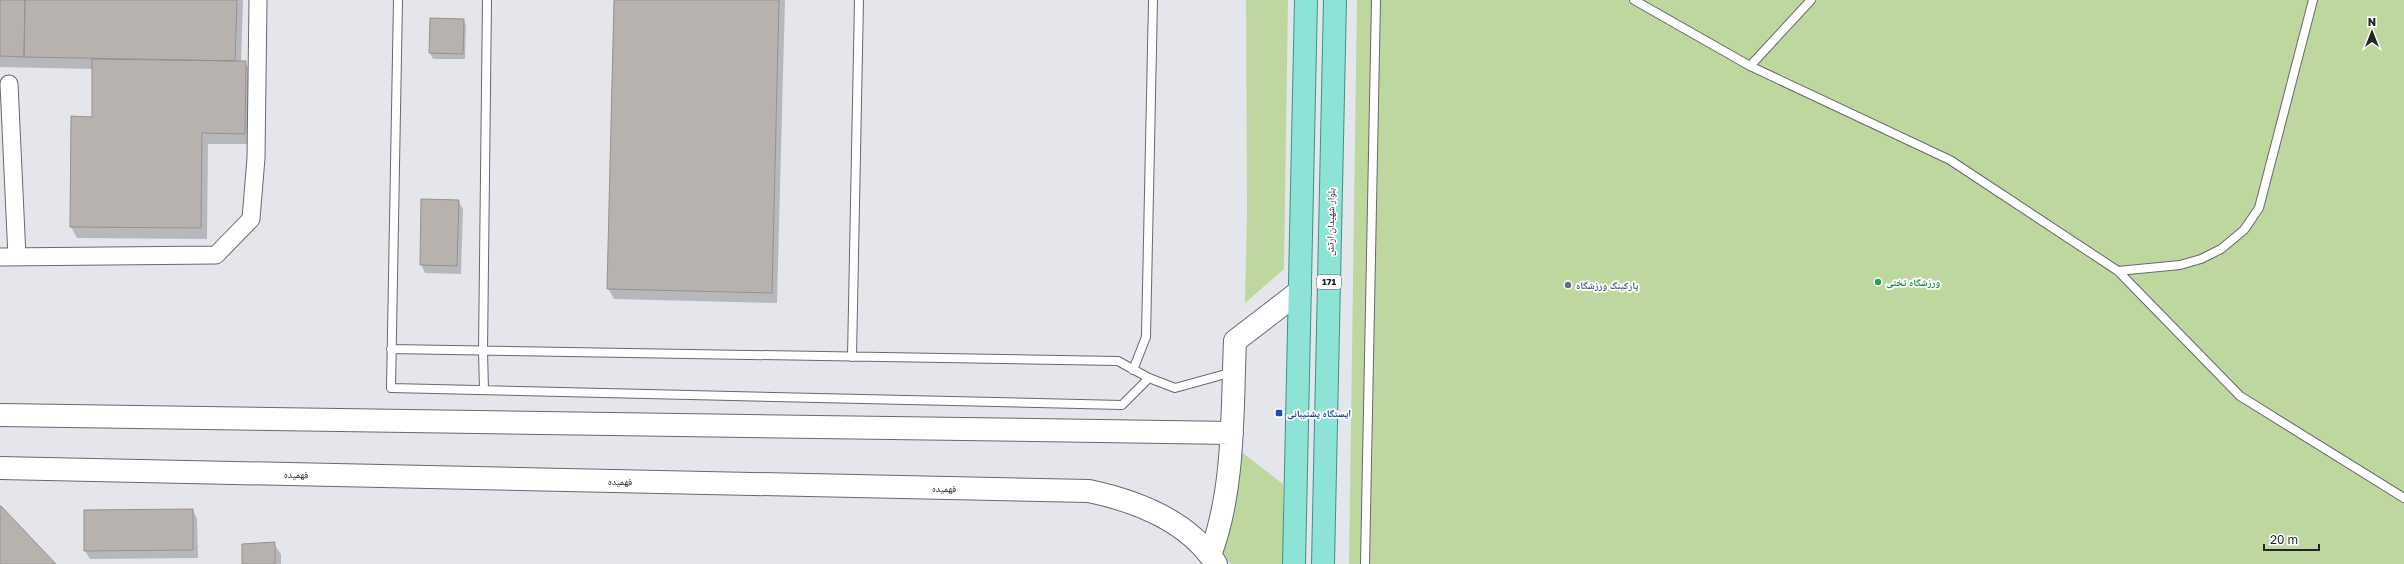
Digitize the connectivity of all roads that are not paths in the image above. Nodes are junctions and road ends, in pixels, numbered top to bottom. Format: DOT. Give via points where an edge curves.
graph roads {
  1 [pos="258,0"];
  2 [pos="398,0"];
  3 [pos="487,0"];
  4 [pos="859,0"];
  5 [pos="1154,0"];
  6 [pos="1306,0"];
  7 [pos="1335,0"];
  8 [pos="1376,0"];
  9 [pos="1634,0"];
  10 [pos="1811,0"];
  11 [pos="2313,0"];
  12 [pos="1750,66"];
  13 [pos="9,84"];
  14 [pos="8,257"];
  15 [pos="2118,271"];
  16 [pos="1300,291"];
  17 [pos="391,349"];
  18 [pos="483,351"];
  19 [pos="852,357"];
  20 [pos="1133,370"];
  21 [pos="1233,372"];
  22 [pos="1148,378"];
  23 [pos="484,390"];
  24 [pos="0,415"];
  25 [pos="1232,433"];
  26 [pos="0,468"];
  27 [pos="2404,498"];
  28 [pos="1213,559"];
  29 [pos="1294,564"];
  30 [pos="1322,564"];
  31 [pos="1365,564"];
  1 -- 14 [label="street" via="256,158 251,219 216,255"];
  2 -- 17 [label="lane"];
  3 -- 18 [label="lane"];
  4 -- 19 [label="lane"];
  5 -- 20 [label="lane" via="1146,337"];
  6 -- 16 [label="main road"];
  7 -- 30 [label="main road, بلوار شهیدان ارتش / 171"];
  8 -- 31 [label="lane"];
  9 -- 12 [label="lane"];
  10 -- 12 [label="lane"];
  11 -- 15 [label="lane" via="2259,208 2244,230 2221,249 2201,259 2180,265"];
  12 -- 15 [label="lane" via="1950,160"];
  13 -- 14 [label="street"];
  15 -- 27 [label="lane" via="2240,396"];
  16 -- 21 [label="main road" via="1235,341"];
  16 -- 29 [label="main road"];
  17 -- 18 [label="lane"];
  17 -- 23 [label="lane" via="391,388"];
  18 -- 19 [label="lane"];
  18 -- 23 [label="lane"];
  19 -- 20 [label="lane" via="1118,361"];
  20 -- 22 [label="lane"];
  21 -- 22 [label="lane" via="1175,388"];
  21 -- 25 [label="main road"];
  22 -- 23 [label="lane" via="1122,405"];
  24 -- 25 [label="main road"];
  25 -- 28 [label="main road"];
  26 -- 28 [label="main road, فهمیده" via="1089,491 1116,496 1182,528"];
}
